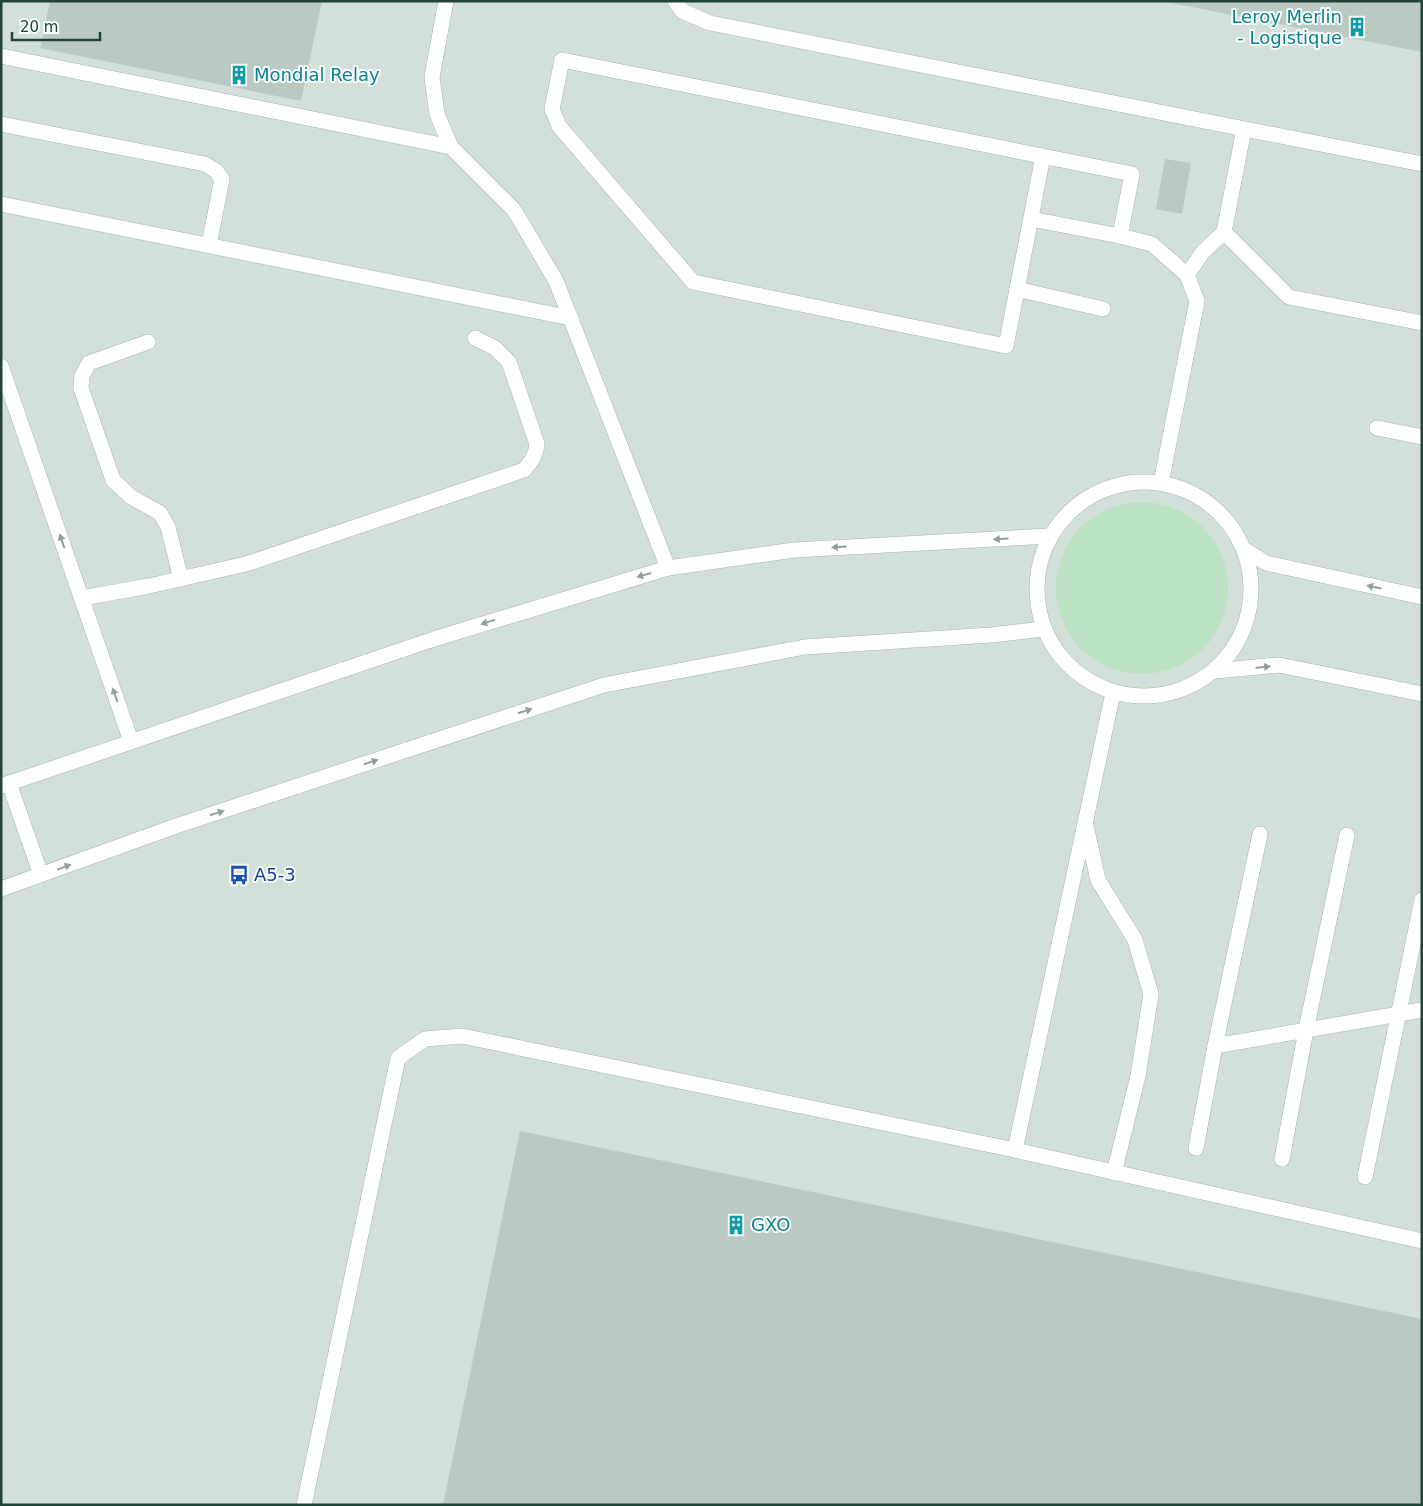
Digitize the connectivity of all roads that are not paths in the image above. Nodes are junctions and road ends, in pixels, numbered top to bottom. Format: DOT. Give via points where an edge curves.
graph roads {
  1 [pos="446,1"];
  2 [pos="675,1"];
  3 [pos="1,56"];
  4 [pos="1,124"];
  5 [pos="1244,129"];
  6 [pos="451,147"];
  7 [pos="1043,156"];
  8 [pos="1422,164"];
  9 [pos="1,204"];
  10 [pos="1031,219"];
  11 [pos="1224,232"];
  12 [pos="1120,236"];
  13 [pos="209,245"];
  14 [pos="1187,275"];
  15 [pos="1017,290"];
  16 [pos="1103,309"];
  17 [pos="571,318"];
  18 [pos="1422,323"];
  19 [pos="475,338"];
  20 [pos="148,342"];
  21 [pos="1,366"];
  22 [pos="1377,428"];
  23 [pos="1422,437"];
  24 [pos="1161,483"];
  25 [pos="1050,536"];
  26 [pos="1244,549"];
  27 [pos="668,568"];
  28 [pos="182,579"];
  29 [pos="1422,597"];
  30 [pos="82,598"];
  31 [pos="1043,629"];
  32 [pos="1215,671"];
  33 [pos="1113,693"];
  34 [pos="1422,694"];
  35 [pos="131,741"];
  36 [pos="3,785"];
  37 [pos="1085,822"];
  38 [pos="1260,834"];
  39 [pos="1347,834"];
  40 [pos="42,875"];
  41 [pos="1,889"];
  42 [pos="1422,900"];
  43 [pos="1422,1010"];
  44 [pos="1397,1014"];
  45 [pos="1306,1030"];
  46 [pos="1215,1046"];
  47 [pos="1196,1148"];
  48 [pos="1015,1150"];
  49 [pos="1282,1160"];
  50 [pos="1114,1173"];
  51 [pos="1365,1177"];
  52 [pos="1422,1241"];
  53 [pos="304,1505"];
  1 -- 6 [label="street" via="432,77 437,114"];
  2 -- 5 [label="street" via="682,11 710,23"];
  3 -- 6 [label="street"];
  4 -- 13 [label="street" via="205,164 222,179"];
  5 -- 8 [label="street"];
  5 -- 11 [label="street"];
  6 -- 17 [label="street" via="514,210 556,281"];
  7 -- 10 [label="street"];
  7 -- 12 [label="street" via="1132,174"];
  7 -- 15 [label="street" via="562,60 552,109 559,126 693,282 1006,346"];
  9 -- 13 [label="street"];
  10 -- 12 [label="street"];
  10 -- 15 [label="street"];
  11 -- 14 [label="street" via="1202,253"];
  11 -- 18 [label="street" via="1289,297"];
  12 -- 14 [label="street" via="1152,244"];
  13 -- 17 [label="street"];
  14 -- 24 [label="street" via="1197,301"];
  15 -- 16 [label="street"];
  17 -- 27 [label="street"];
  19 -- 28 [label="street" via="495,348 509,362 537,444 532,461 524,470 246,564"];
  20 -- 28 [label="street" via="89,364 82,376 81,388 113,480 131,497 160,513 168,527"];
  30 -- 21 [label="street, one-way"];
  22 -- 23 [label="street"];
  24 -- 25 [label="street" via="1128,482 1097,492 1070,510"];
  24 -- 26 [label="street" via="1188,491 1212,505 1231,525"];
  25 -- 27 [label="street, one-way" via="794,550"];
  25 -- 31 [label="street" via="1038,566 1036,598"];
  29 -- 26 [label="street, one-way" via="1266,563"];
  26 -- 32 [label="street" via="1252,582 1249,615 1236,645"];
  27 -- 35 [label="street, one-way" via="434,639"];
  28 -- 30 [label="street"];
  35 -- 30 [label="street, one-way"];
  31 -- 33 [label="street" via="1060,657 1084,679"];
  40 -- 31 [label="street, one-way" via="176,826 604,685 805,647"];
  32 -- 33 [label="street" via="1184,690 1148,697"];
  32 -- 34 [label="street, one-way" via="1279,665"];
  33 -- 37 [label="street"];
  35 -- 36 [label="street"];
  36 -- 40 [label="street"];
  37 -- 48 [label="street"];
  37 -- 50 [label="street" via="1098,880 1135,940 1151,994 1138,1076"];
  38 -- 46 [label="street"];
  39 -- 45 [label="street"];
  40 -- 41 [label="street"];
  42 -- 44 [label="street"];
  43 -- 44 [label="street"];
  44 -- 45 [label="street"];
  44 -- 51 [label="street"];
  45 -- 46 [label="street"];
  45 -- 49 [label="street"];
  46 -- 47 [label="street"];
  48 -- 50 [label="street"];
  48 -- 53 [label="street" via="462,1036 425,1039 398,1058"];
  50 -- 52 [label="street"];
}
